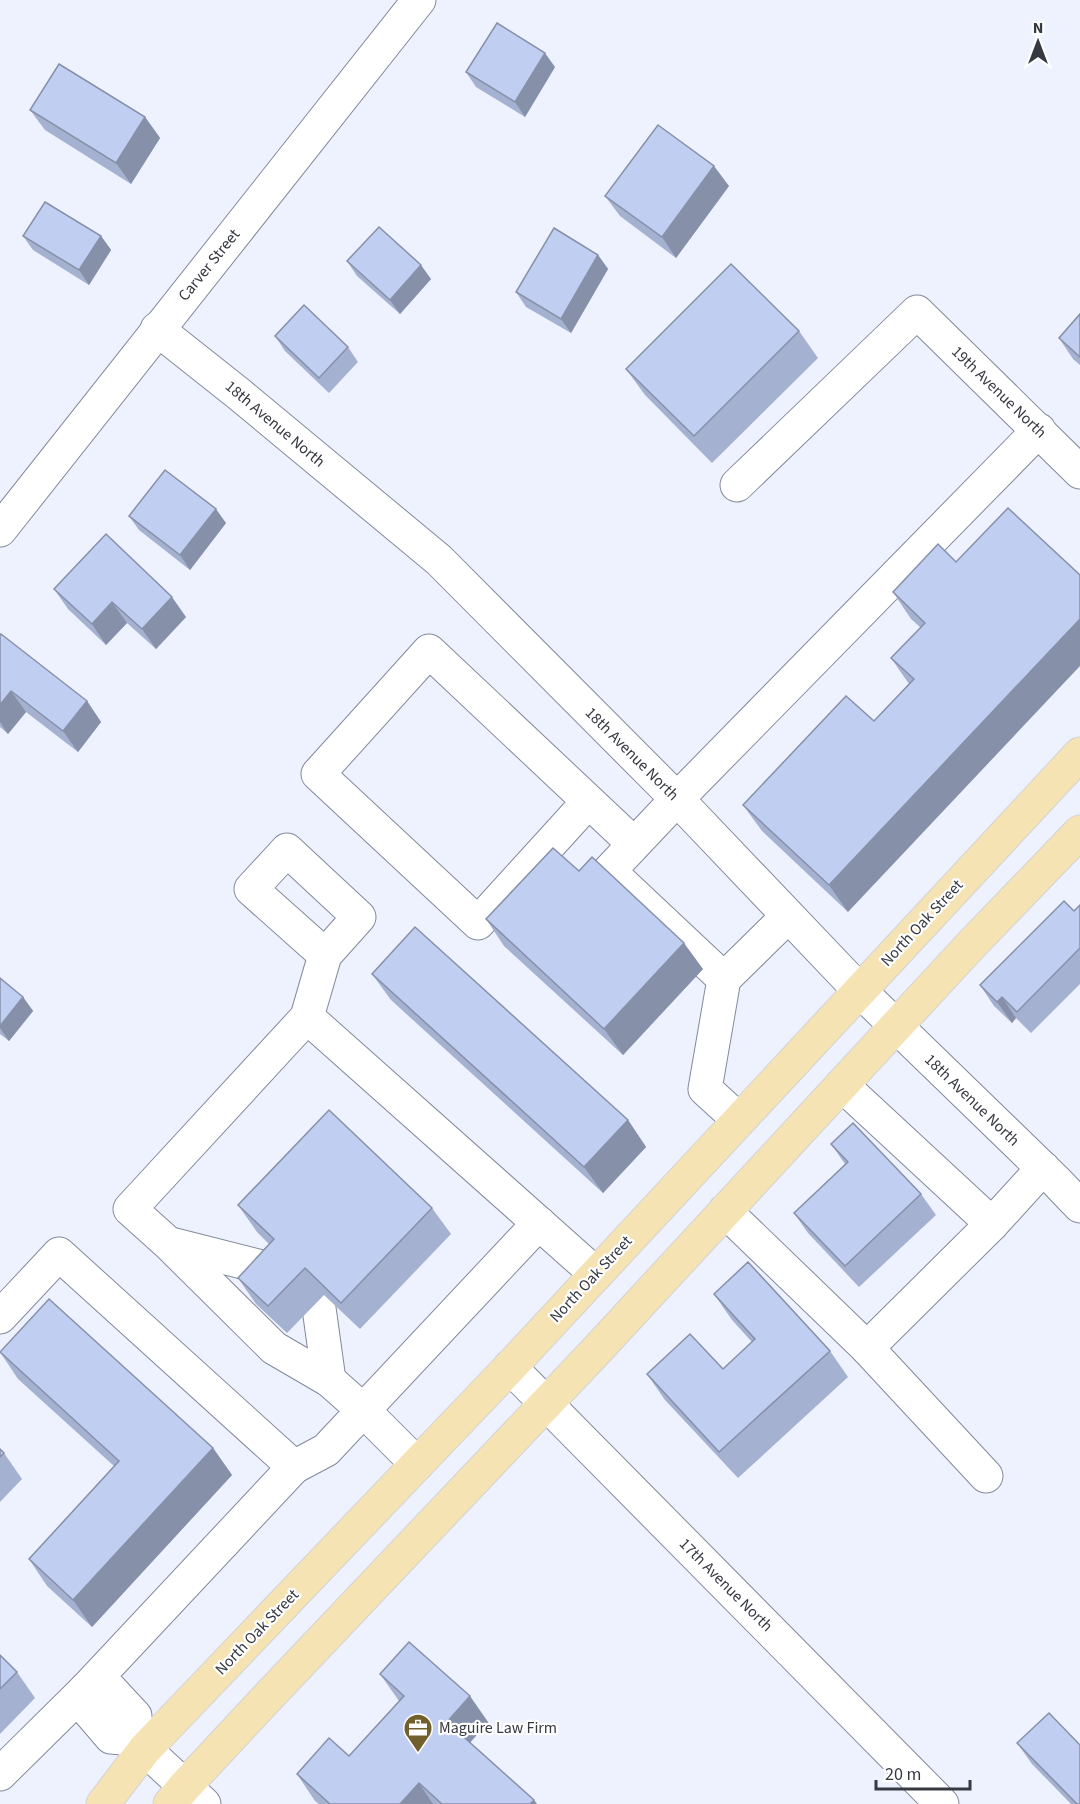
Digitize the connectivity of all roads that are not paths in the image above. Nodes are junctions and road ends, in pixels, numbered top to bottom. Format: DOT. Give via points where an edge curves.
graph roads {
  1 [pos="419,0"];
  2 [pos="158,329"];
  3 [pos="1039,430"];
  4 [pos="1080,471"];
  5 [pos="737,484"];
  6 [pos="0,530"];
  7 [pos="1080,754"];
  8 [pos="677,799"];
  9 [pos="588,802"];
  10 [pos="1080,833"];
  11 [pos="634,844"];
  12 [pos="788,916"];
  13 [pos="325,955"];
  14 [pos="724,979"];
  15 [pos="859,990"];
  16 [pos="300,1025"];
  17 [pos="896,1027"];
  18 [pos="842,1085"];
  19 [pos="739,1120"];
  20 [pos="1042,1168"];
  21 [pos="1080,1206"];
  22 [pos="725,1211"];
  23 [pos="539,1223"];
  24 [pos="992,1224"];
  25 [pos="169,1244"];
  26 [pos="596,1274"];
  27 [pos="274,1285"];
  28 [pos="306,1313"];
  29 [pos="0,1317"];
  30 [pos="867,1348"];
  31 [pos="510,1367"];
  32 [pos="329,1380"];
  33 [pos="546,1403"];
  34 [pos="364,1411"];
  35 [pos="417,1464"];
  36 [pos="294,1467"];
  37 [pos="986,1476"];
  38 [pos="86,1689"];
  39 [pos="140,1744"];
  40 [pos="0,1774"];
  41 [pos="186,1798"];
  42 [pos="103,1804"];
  43 [pos="942,1804"];
  1 -- 2 [label="street, Carver Street"];
  2 -- 6 [label="street, Carver Street"];
  2 -- 8 [label="street, 18th Avenue North" via="439,560"];
  3 -- 4 [label="street, 19th Avenue North"];
  3 -- 5 [label="street, 19th Avenue North" via="917,312"];
  3 -- 8 [label="street"];
  7 -- 15 [label="main road, North Oak Street"];
  8 -- 11 [label="street"];
  8 -- 12 [label="street, 18th Avenue North"];
  9 -- 9 [label="street" via="429,651 318,774 478,923"];
  9 -- 11 [label="street"];
  10 -- 17 [label="main road"];
  11 -- 14 [label="street" via="609,871"];
  12 -- 14 [label="street"];
  12 -- 15 [label="street, 18th Avenue North"];
  13 -- 16 [label="street"];
  14 -- 19 [label="street" via="705,1089"];
  15 -- 17 [label="street, 18th Avenue North"];
  15 -- 19 [label="main road, North Oak Street"];
  16 -- 23 [label="street"];
  16 -- 25 [label="street" via="130,1209"];
  17 -- 18 [label="main road"];
  17 -- 20 [label="street, 18th Avenue North"];
  18 -- 22 [label="main road"];
  18 -- 24 [label="street"];
  19 -- 26 [label="main road, North Oak Street"];
  20 -- 21 [label="street, 18th Avenue North"];
  20 -- 24 [label="street"];
  22 -- 30 [label="street"];
  22 -- 33 [label="main road"];
  23 -- 26 [label="street"];
  23 -- 34 [label="street"];
  24 -- 30 [label="street"];
  25 -- 27 [label="street"];
  25 -- 32 [label="street" via="274,1348"];
  26 -- 31 [label="main road, North Oak Street"];
  28 -- 32 [label="street"];
  29 -- 36 [label="street" via="59,1254"];
  30 -- 37 [label="street"];
  31 -- 33 [label="street, 17th Avenue North"];
  31 -- 35 [label="main road, North Oak Street"];
  32 -- 34 [label="street"];
  33 -- 41 [label="main road"];
  33 -- 43 [label="street, 17th Avenue North"];
  34 -- 35 [label="street"];
  34 -- 36 [label="street" via="326,1450"];
  35 -- 39 [label="main road, North Oak Street"];
  36 -- 38 [label="street"];
  38 -- 39 [label="street" via="110,1689 135,1716"];
  38 -- 40 [label="street"];
  39 -- 41 [label="street"];
  39 -- 42 [label="main road, North Oak Street"];
}
